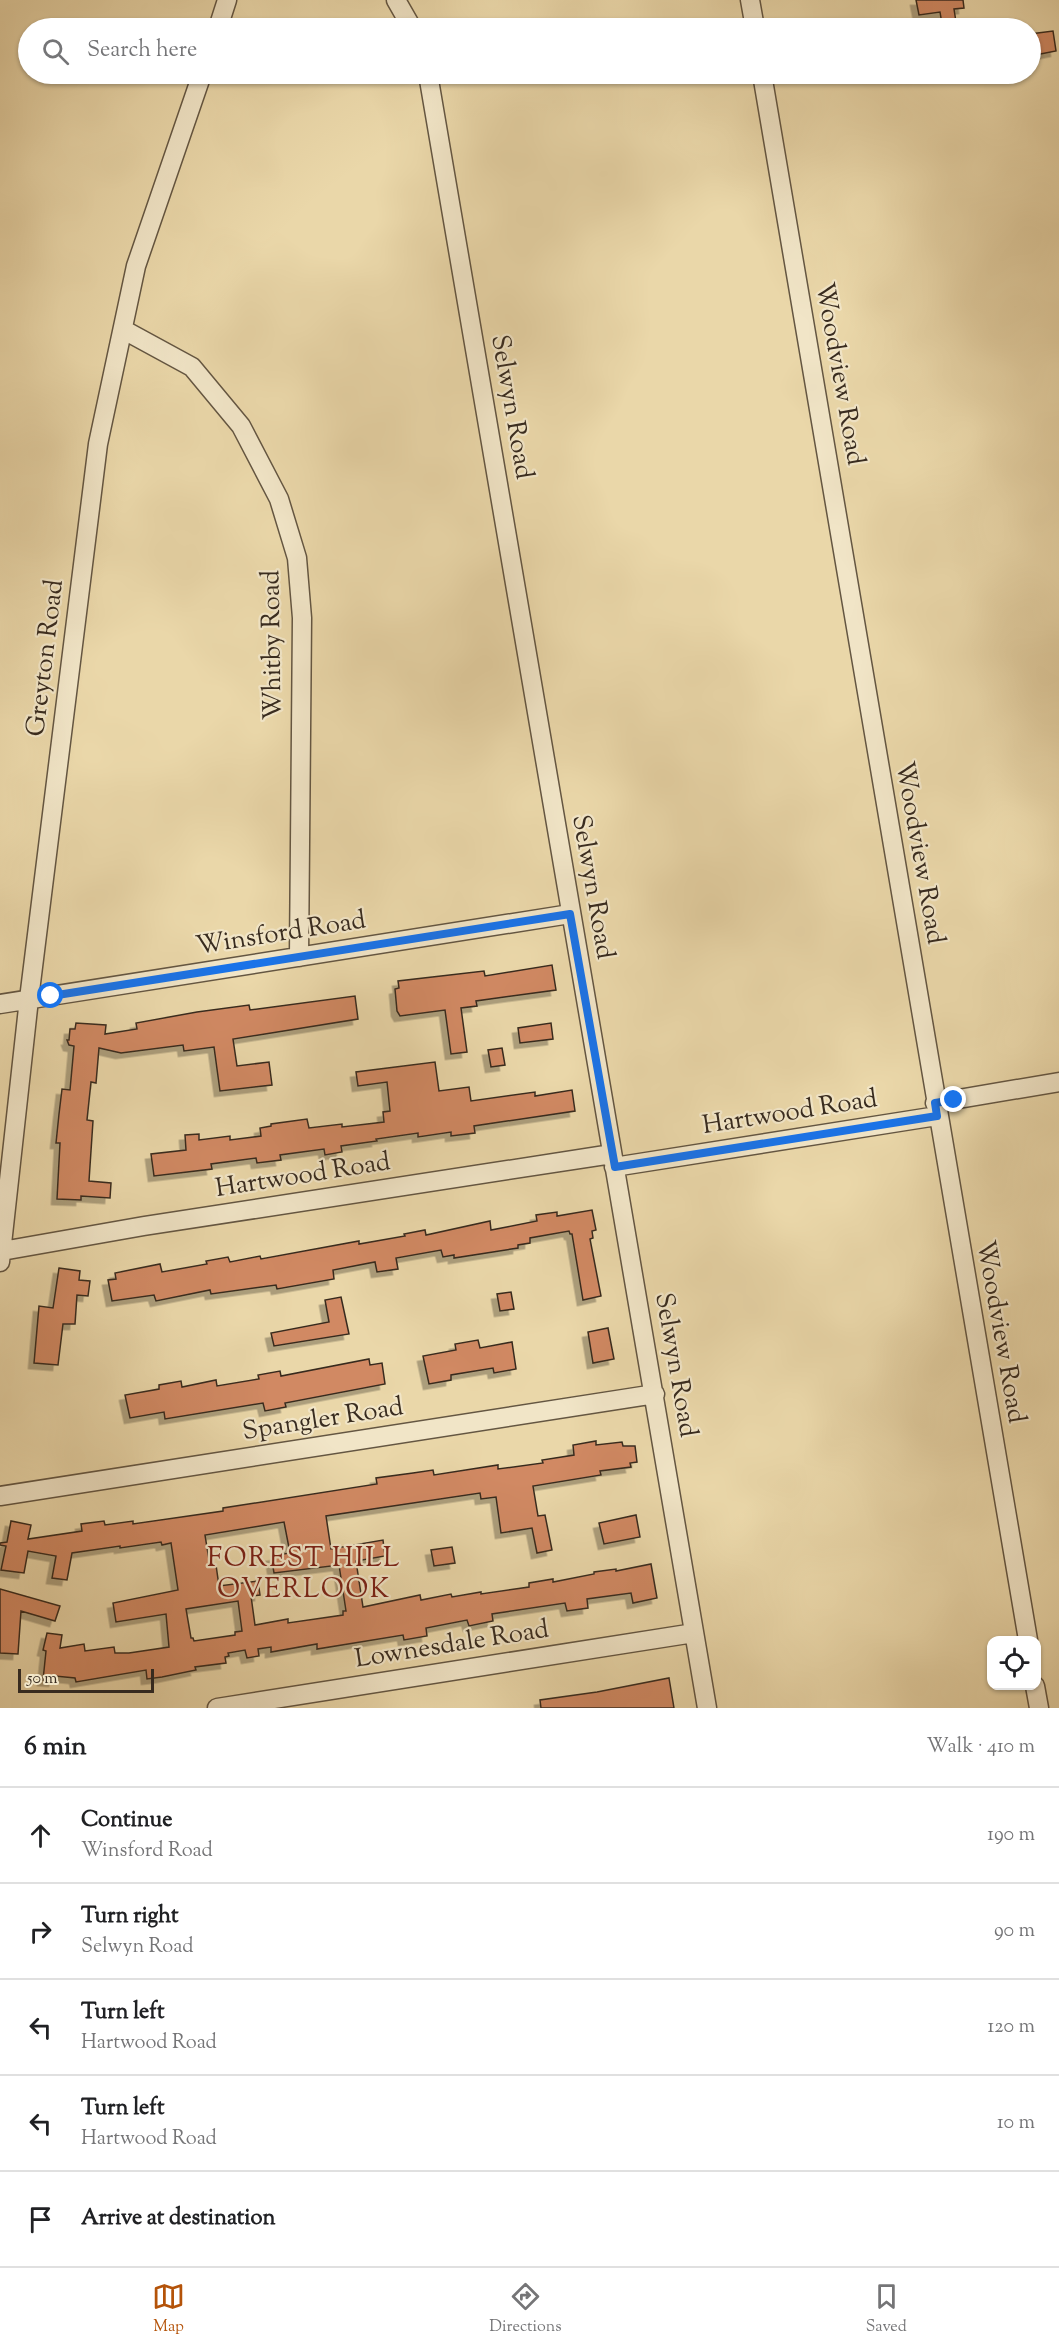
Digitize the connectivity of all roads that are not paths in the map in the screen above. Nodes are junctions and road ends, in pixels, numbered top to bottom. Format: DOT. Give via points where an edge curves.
graph roads {
  1 [pos="227,0"];
  2 [pos="396,0"];
  3 [pos="750,0"];
  4 [pos="221,18"];
  5 [pos="406,18"];
  6 [pos="753,18"];
  7 [pos="199,84"];
  8 [pos="430,84"];
  9 [pos="764,84"];
  10 [pos="124,330"];
  11 [pos="570,914"];
  12 [pos="298,957"];
  13 [pos="29,999"];
  14 [pos="0,1004"];
  15 [pos="1059,1082"];
  16 [pos="936,1109"];
  17 [pos="613,1160"];
  18 [pos="1,1257"];
  19 [pos="655,1394"];
  20 [pos="0,1496"];
  21 [pos="694,1633"];
  22 [pos="1027,1636"];
  23 [pos="1036,1690"];
  24 [pos="217,1708"];
  25 [pos="707,1708"];
  26 [pos="1040,1708"];
  1 -- 4 [label="street"];
  2 -- 5 [label="street"];
  3 -- 6 [label="street"];
  7 -- 10 [label="street, Greyton Road" via="136,266"];
  8 -- 11 [label="street, Selwyn Road"];
  9 -- 16 [label="street, Woodview Road"];
  10 -- 12 [label="street, Whitby Road" via="192,367 241,426 279,499 297,558 302,618"];
  10 -- 13 [label="street, Greyton Road" via="98,444"];
  11 -- 12 [label="street, Winsford Road"];
  11 -- 17 [label="street, Selwyn Road"];
  12 -- 13 [label="street, Winsford Road"];
  13 -- 14 [label="street, Winsford Road"];
  13 -- 18 [label="street, Greyton Road"];
  15 -- 16 [label="street, Hartwood Road"];
  16 -- 17 [label="street, Hartwood Road"];
  16 -- 22 [label="street, Woodview Road"];
  17 -- 18 [label="street, Hartwood Road" via="144,1226"];
  17 -- 19 [label="street, Selwyn Road"];
  19 -- 20 [label="street, Spangler Road"];
  19 -- 21 [label="street, Selwyn Road"];
  21 -- 24 [label="street, Lownesdale Road"];
  21 -- 25 [label="street, Selwyn Road"];
  23 -- 26 [label="street"];
}
